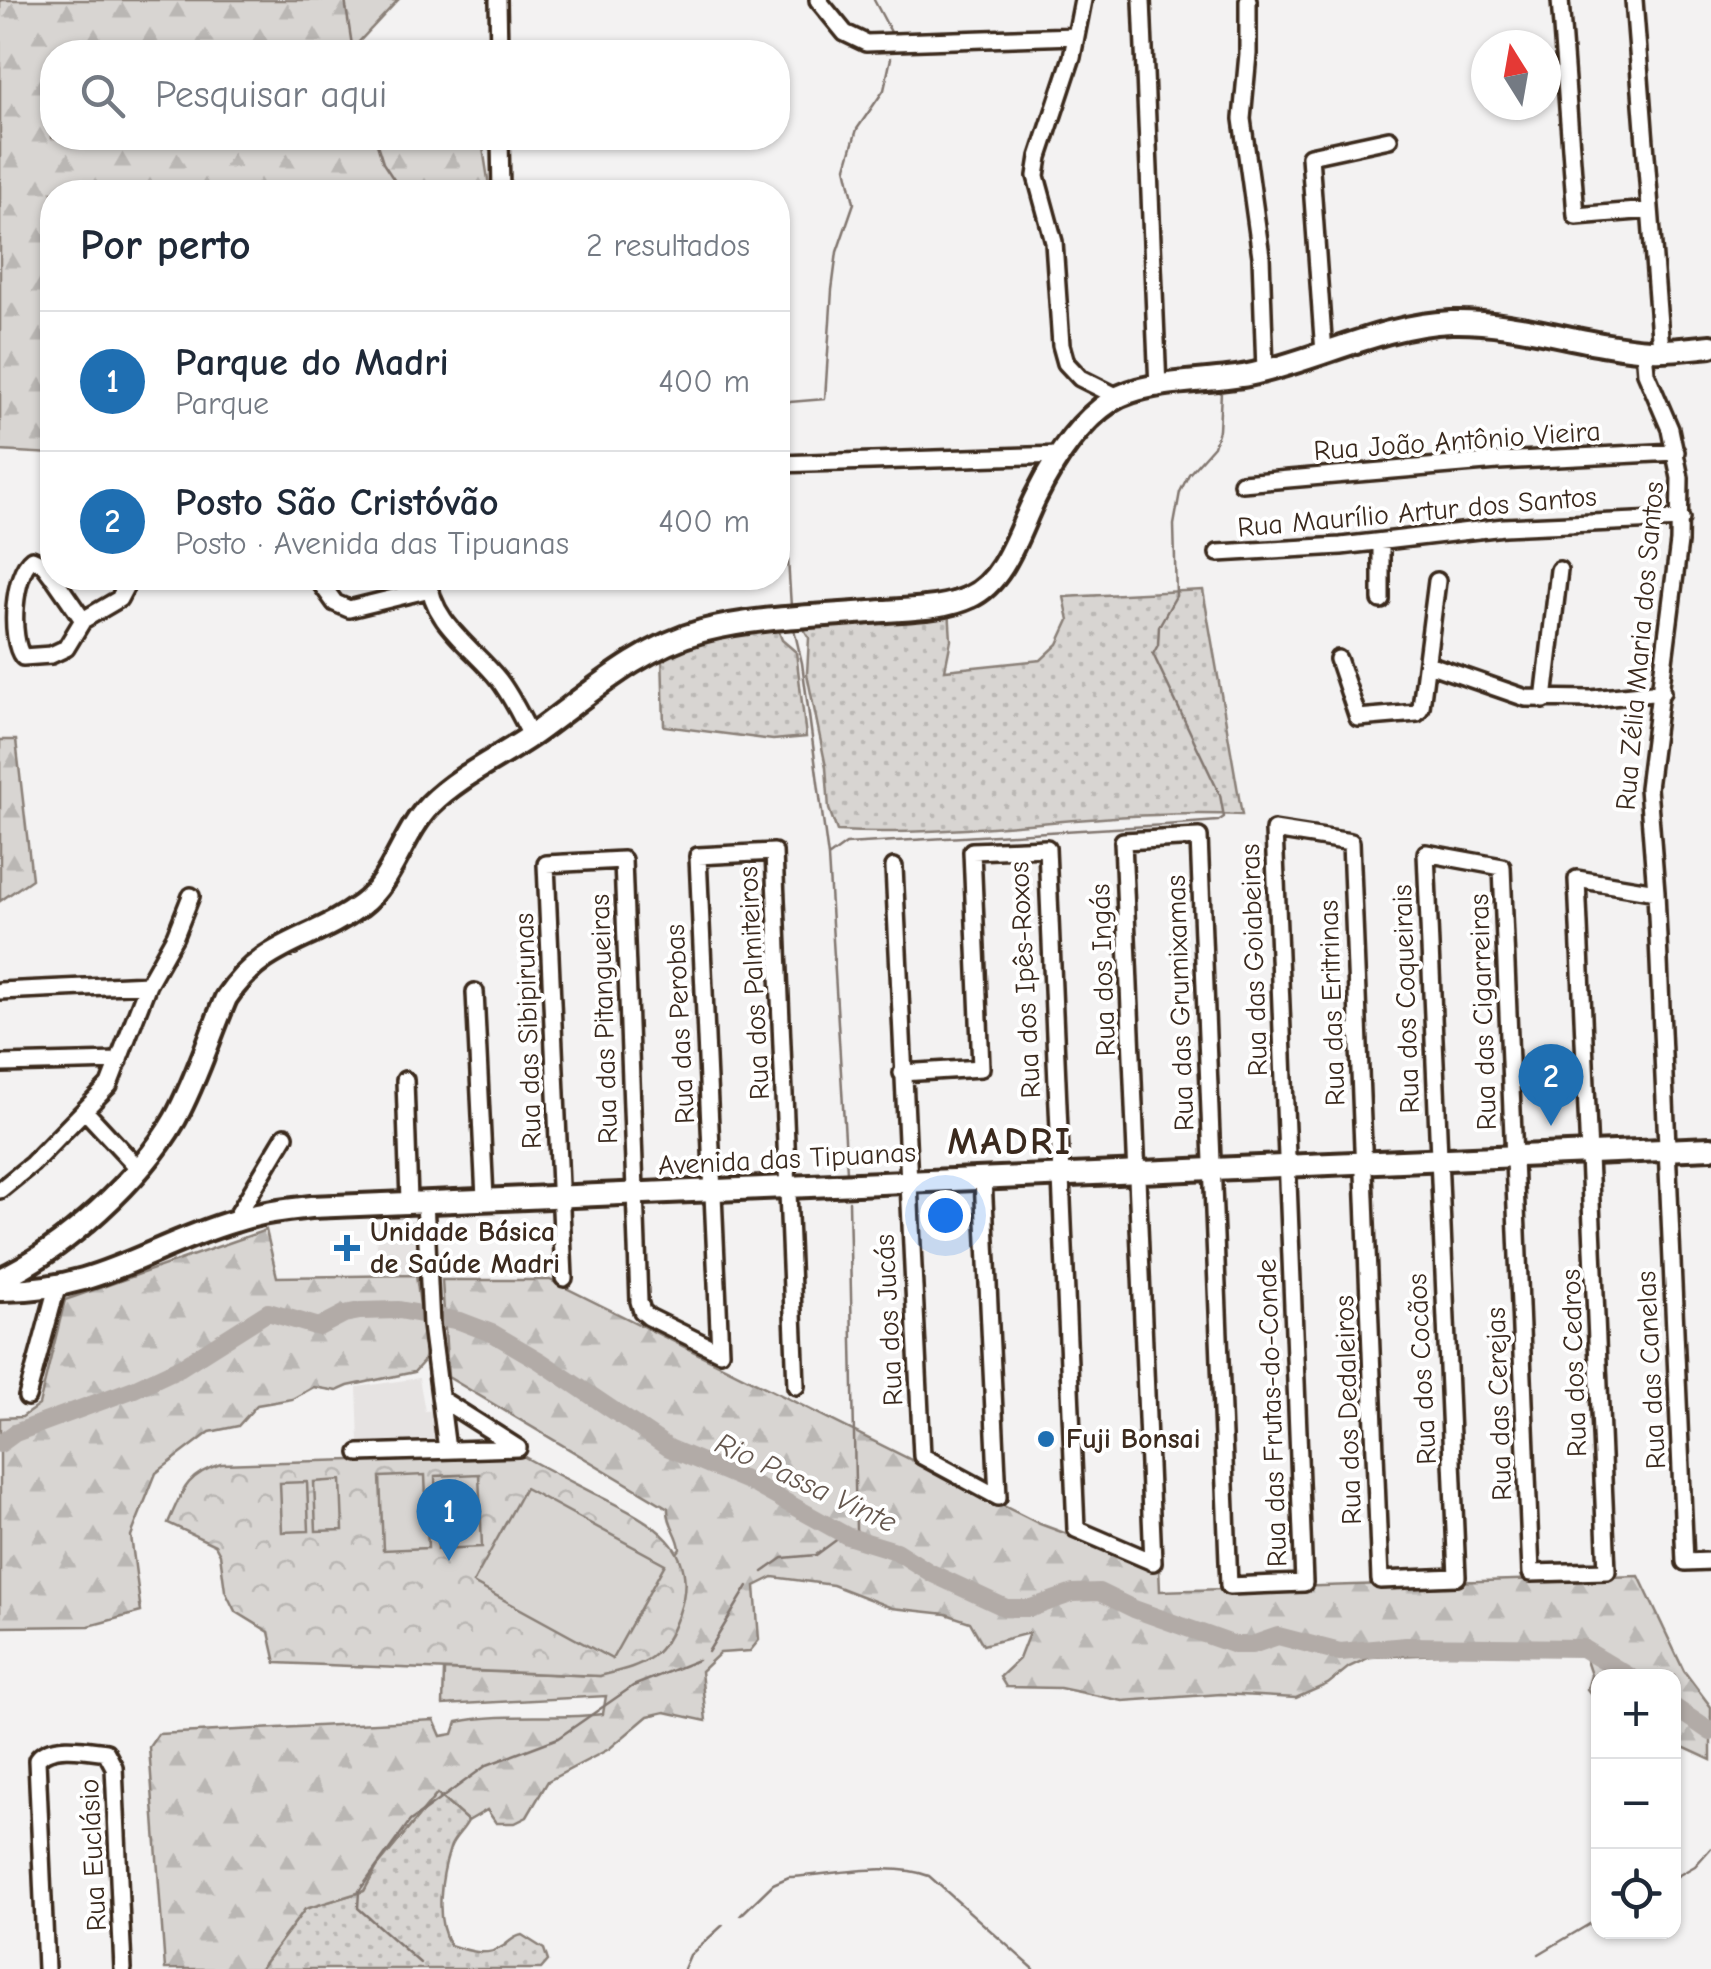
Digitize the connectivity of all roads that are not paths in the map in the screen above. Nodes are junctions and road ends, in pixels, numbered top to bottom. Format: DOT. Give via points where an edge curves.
graph roads {
  1 [pos="498,0"];
  2 [pos="818,0"];
  3 [pos="1083,0"];
  4 [pos="1142,0"];
  5 [pos="1248,0"];
  6 [pos="1560,0"];
  7 [pos="1634,0"];
  8 [pos="1076,36"];
  9 [pos="498,40"];
  10 [pos="1389,138"];
  11 [pos="500,150"];
  12 [pos="501,180"];
  13 [pos="1650,210"];
  14 [pos="1711,346"];
  15 [pos="1652,350"];
  16 [pos="1324,353"];
  17 [pos="1264,371"];
  18 [pos="1158,388"];
  19 [pos="1118,397"];
  20 [pos="1676,452"];
  21 [pos="1061,454"];
  22 [pos="790,464"];
  23 [pos="1242,483"];
  24 [pos="1681,519"];
  25 [pos="1382,542"];
  26 [pos="1218,553"];
  27 [pos="40,562"];
  28 [pos="1559,570"];
  29 [pos="1437,582"];
  30 [pos="62,590"];
  31 [pos="124,590"];
  32 [pos="326,590"];
  33 [pos="407,590"];
  34 [pos="433,590"];
  35 [pos="1382,600"];
  36 [pos="82,620"];
  37 [pos="1338,659"];
  38 [pos="1428,664"];
  39 [pos="1662,692"];
  40 [pos="1544,700"];
  41 [pos="531,735"];
  42 [pos="1199,837"];
  43 [pos="1352,842"];
  44 [pos="698,856"];
  45 [pos="546,864"];
  46 [pos="894,867"];
  47 [pos="1502,867"];
  48 [pos="1656,892"];
  49 [pos="191,896"];
  50 [pos="148,984"];
  51 [pos="0,991"];
  52 [pos="475,992"];
  53 [pos="119,1061"];
  54 [pos="2,1064"];
  55 [pos="902,1073"];
  56 [pos="405,1080"];
  57 [pos="86,1112"];
  58 [pos="285,1136"];
  59 [pos="1711,1148"];
  60 [pos="1666,1150"];
  61 [pos="1590,1153"];
  62 [pos="1514,1156"];
  63 [pos="1438,1159"];
  64 [pos="1363,1162"];
  65 [pos="1286,1165"];
  66 [pos="1212,1168"];
  67 [pos="139,1169"];
  68 [pos="1136,1172"];
  69 [pos="1060,1175"];
  70 [pos="983,1178"];
  71 [pos="907,1181"];
  72 [pos="788,1186"];
  73 [pos="0,1190"];
  74 [pos="712,1190"];
  75 [pos="636,1193"];
  76 [pos="560,1196"];
  77 [pos="485,1198"];
  78 [pos="417,1201"];
  79 [pos="234,1221"];
  80 [pos="564,1278"];
  81 [pos="0,1280"];
  82 [pos="57,1288"];
  83 [pos="0,1290"];
  84 [pos="796,1386"];
  85 [pos="27,1396"];
  86 [pos="441,1400"];
  87 [pos="447,1450"];
  88 [pos="359,1452"];
  89 [pos="1711,1561"];
  90 [pos="1607,1570"];
  91 [pos="1457,1577"];
  92 [pos="1229,1586"];
  93 [pos="46,1969"];
  94 [pos="123,1969"];
  1 -- 9 [label="street"];
  2 -- 8 [label="street" via="845,33 866,43"];
  3 -- 8 [label="street"];
  4 -- 18 [label="street"];
  5 -- 17 [label="street" via="1242,119 1262,256"];
  6 -- 13 [label="street" via="1576,216"];
  7 -- 13 [label="street, Rua Zélia Maria dos Santos"];
  8 -- 19 [label="street" via="1036,176 1054,242 1066,364"];
  10 -- 16 [label="street" via="1310,156"];
  11 -- 12 [label="street"];
  13 -- 15 [label="street, Rua Zélia Maria dos Santos"];
  14 -- 15 [label="main road"];
  15 -- 16 [label="main road" via="1454,322 1406,327"];
  15 -- 20 [label="street, Rua Zélia Maria dos Santos" via="1646,373"];
  16 -- 17 [label="main road"];
  17 -- 18 [label="main road"];
  18 -- 19 [label="main road"];
  19 -- 21 [label="main road"];
  20 -- 23 [label="street, Rua João Antônio Vieira"];
  20 -- 24 [label="street, Rua Zélia Maria dos Santos"];
  21 -- 22 [label="street"];
  21 -- 41 [label="main road" via="1004,563 976,594 921,608 752,622 679,638"];
  24 -- 25 [label="street, Rua Maurílio Artur dos Santos" via="1504,526"];
  24 -- 39 [label="street, Rua Zélia Maria dos Santos"];
  25 -- 26 [label="street, Rua Maurílio Artur dos Santos"];
  25 -- 35 [label="street"];
  27 -- 36 [label="street" via="23,568 15,614 19,654 66,648"];
  28 -- 40 [label="street"];
  29 -- 38 [label="street"];
  30 -- 36 [label="street"];
  31 -- 36 [label="street" via="119,600"];
  32 -- 33 [label="street" via="349,609"];
  34 -- 41 [label="street" via="455,634 497,676"];
  37 -- 38 [label="street" via="1355,713 1364,720 1417,713"];
  38 -- 40 [label="street"];
  39 -- 40 [label="street"];
  39 -- 48 [label="street, Rua Zélia Maria dos Santos" via="1648,788"];
  41 -- 67 [label="main road" via="467,774 428,808 364,903 269,952 235,984 184,1102"];
  42 -- 66 [label="street, Rua das Grumixamas"];
  42 -- 68 [label="street, Rua dos Ingás" via="1123,841"];
  43 -- 64 [label="street, Rua das Eritrinas"];
  43 -- 65 [label="street, Rua das Goiabeiras" via="1274,830"];
  44 -- 72 [label="street, Rua dos Palmiteiros" via="774,852"];
  44 -- 74 [label="street, Rua das Perobas"];
  45 -- 75 [label="street, Rua das Pitangueiras" via="623,860"];
  45 -- 76 [label="street, Rua das Sibipirunas"];
  46 -- 55 [label="street, Rua dos Jucás"];
  47 -- 62 [label="street, Rua das Cigarreiras"];
  47 -- 63 [label="street, Rua dos Coqueirais" via="1426,853"];
  48 -- 60 [label="street, Rua Zélia Maria dos Santos"];
  48 -- 61 [label="street, Rua dos Cedros" via="1577,879"];
  49 -- 50 [label="street"];
  50 -- 51 [label="street"];
  50 -- 53 [label="street"];
  52 -- 77 [label="street"];
  53 -- 54 [label="street"];
  53 -- 57 [label="street"];
  55 -- 69 [label="street, Rua dos Ipês-Roxos" via="981,1068 972,851 1047,848"];
  55 -- 71 [label="street, Rua dos Jucás"];
  56 -- 78 [label="street"];
  57 -- 67 [label="street"];
  57 -- 73 [label="street"];
  58 -- 79 [label="street"];
  59 -- 60 [label="main road, Avenida das Tipuanas"];
  60 -- 61 [label="main road, Avenida das Tipuanas"];
  60 -- 89 [label="street, Rua das Canelas" via="1685,1562"];
  61 -- 62 [label="main road, Avenida das Tipuanas"];
  61 -- 90 [label="street, Rua dos Cedros"];
  62 -- 63 [label="main road, Avenida das Tipuanas"];
  62 -- 90 [label="street, Rua das Cerejas" via="1531,1574"];
  63 -- 64 [label="main road, Avenida das Tipuanas"];
  63 -- 91 [label="street, Rua dos Cocãos"];
  64 -- 65 [label="main road, Avenida das Tipuanas"];
  64 -- 91 [label="street, Rua dos Dedaleiros" via="1380,1580"];
  65 -- 66 [label="main road, Avenida das Tipuanas"];
  65 -- 92 [label="street, Rua das Frutas-do-Conde" via="1304,1583"];
  66 -- 68 [label="main road, Avenida das Tipuanas"];
  66 -- 92 [label="street, Rua das Grumixamas"];
  67 -- 81 [label="main road" via="49,1250"];
  68 -- 69 [label="main road, Avenida das Tipuanas"];
  68 -- 69 [label="street" via="1153,1562 1076,1529"];
  69 -- 70 [label="main road, Avenida das Tipuanas"];
  70 -- 71 [label="main road, Avenida das Tipuanas"];
  70 -- 71 [label="street, Rua dos Jucás" via="998,1497 922,1456"];
  71 -- 72 [label="main road, Avenida das Tipuanas"];
  72 -- 74 [label="main road, Avenida das Tipuanas"];
  72 -- 84 [label="street"];
  74 -- 75 [label="main road, Avenida das Tipuanas"];
  74 -- 75 [label="street, Rua das Perobas" via="720,1352 642,1311"];
  75 -- 76 [label="main road, Avenida das Tipuanas"];
  76 -- 77 [label="main road, Avenida das Tipuanas"];
  76 -- 80 [label="street, Rua das Sibipirunas"];
  77 -- 78 [label="main road, Avenida das Tipuanas"];
  78 -- 79 [label="main road, Avenida das Tipuanas" via="310,1207"];
  78 -- 86 [label="street"];
  79 -- 82 [label="main road, Avenida das Tipuanas"];
  82 -- 83 [label="main road, Avenida das Tipuanas"];
  82 -- 85 [label="street"];
  86 -- 87 [label="street"];
  86 -- 87 [label="street" via="518,1448"];
  87 -- 88 [label="street"];
  93 -- 94 [label="street, Rua Euclásio" via="38,1756 86,1749 112,1758"];
}
